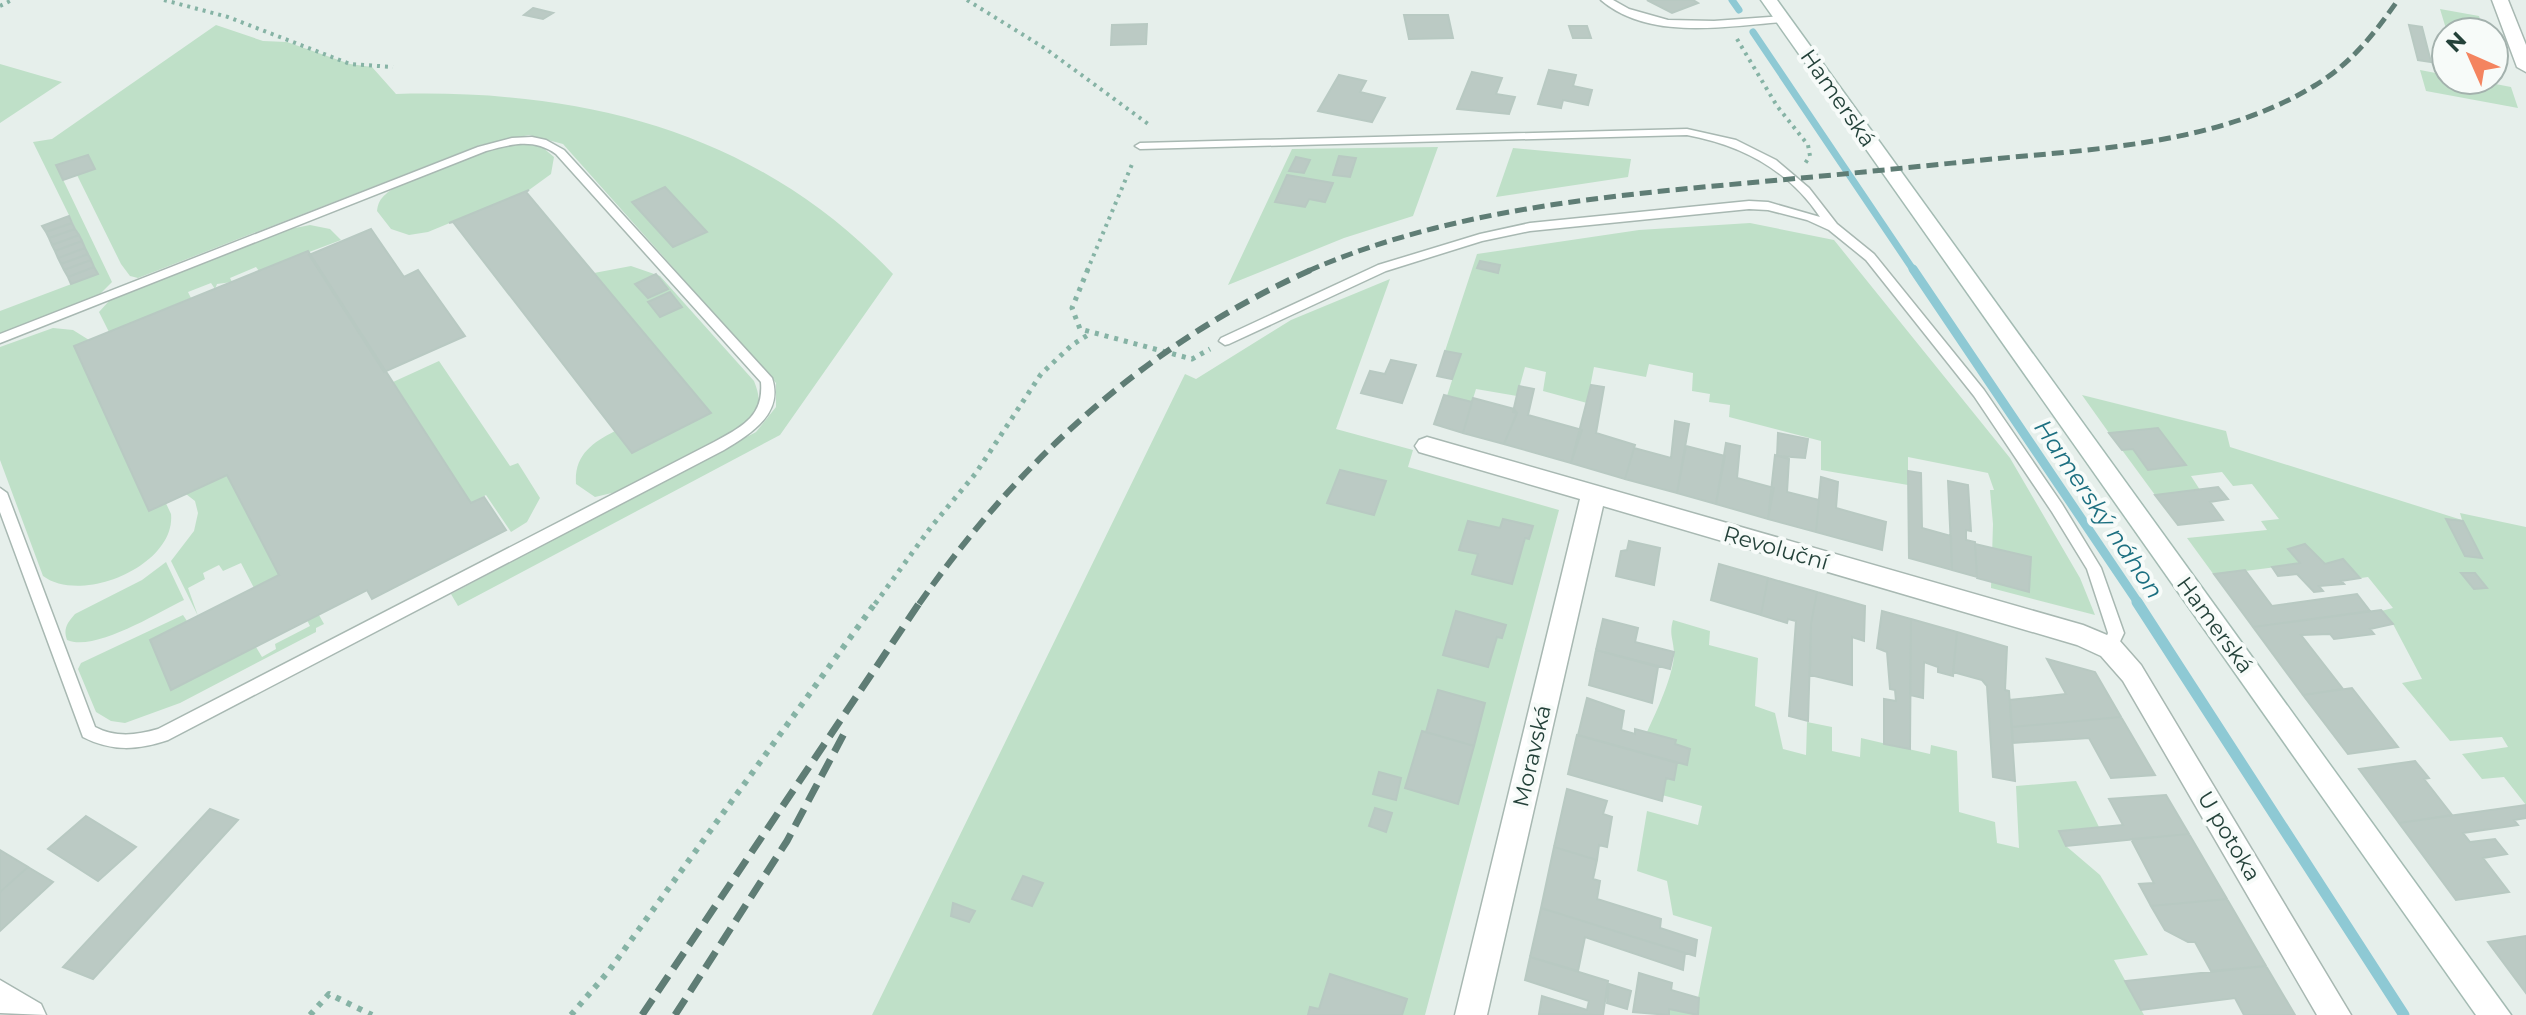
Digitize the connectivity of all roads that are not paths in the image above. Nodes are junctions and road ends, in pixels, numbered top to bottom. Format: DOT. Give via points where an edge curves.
graph roads {
  1 [pos="1606,0"];
  2 [pos="2500,0"];
  3 [pos="1776,10"];
  4 [pos="2526,67"];
  5 [pos="1140,146"];
  6 [pos="1833,227"];
  7 [pos="0,339"];
  8 [pos="1225,341"];
  9 [pos="1427,446"];
  10 [pos="0,493"];
  11 [pos="1593,496"];
  12 [pos="2116,653"];
  13 [pos="0,995"];
  14 [pos="30,1015"];
  15 [pos="1471,1015"];
  16 [pos="2335,1015"];
  17 [pos="2495,1015"];
  1 -- 3 [label="lane" via="1651,22 1727,22"];
  2 -- 4 [label="street"];
  3 -- 17 [label="street, Hamerská"];
  5 -- 6 [label="lane" via="1687,132 1739,143 1791,175"];
  6 -- 8 [label="lane" via="1791,210 1749,205 1530,227 1382,268"];
  6 -- 12 [label="lane" via="1870,257 1918,313 2049,497 2106,595"];
  7 -- 10 [label="lane" via="482,149 531,140 545,141 560,152 767,381 769,392 765,413 757,422 719,446 139,742 117,743 89,732"];
  9 -- 11 [label="street, Revoluční"];
  11 -- 12 [label="street, Revoluční" via="2083,636"];
  11 -- 15 [label="street, Moravská"];
  12 -- 16 [label="street, U potoka"];
  13 -- 14 [label="street"];
}
